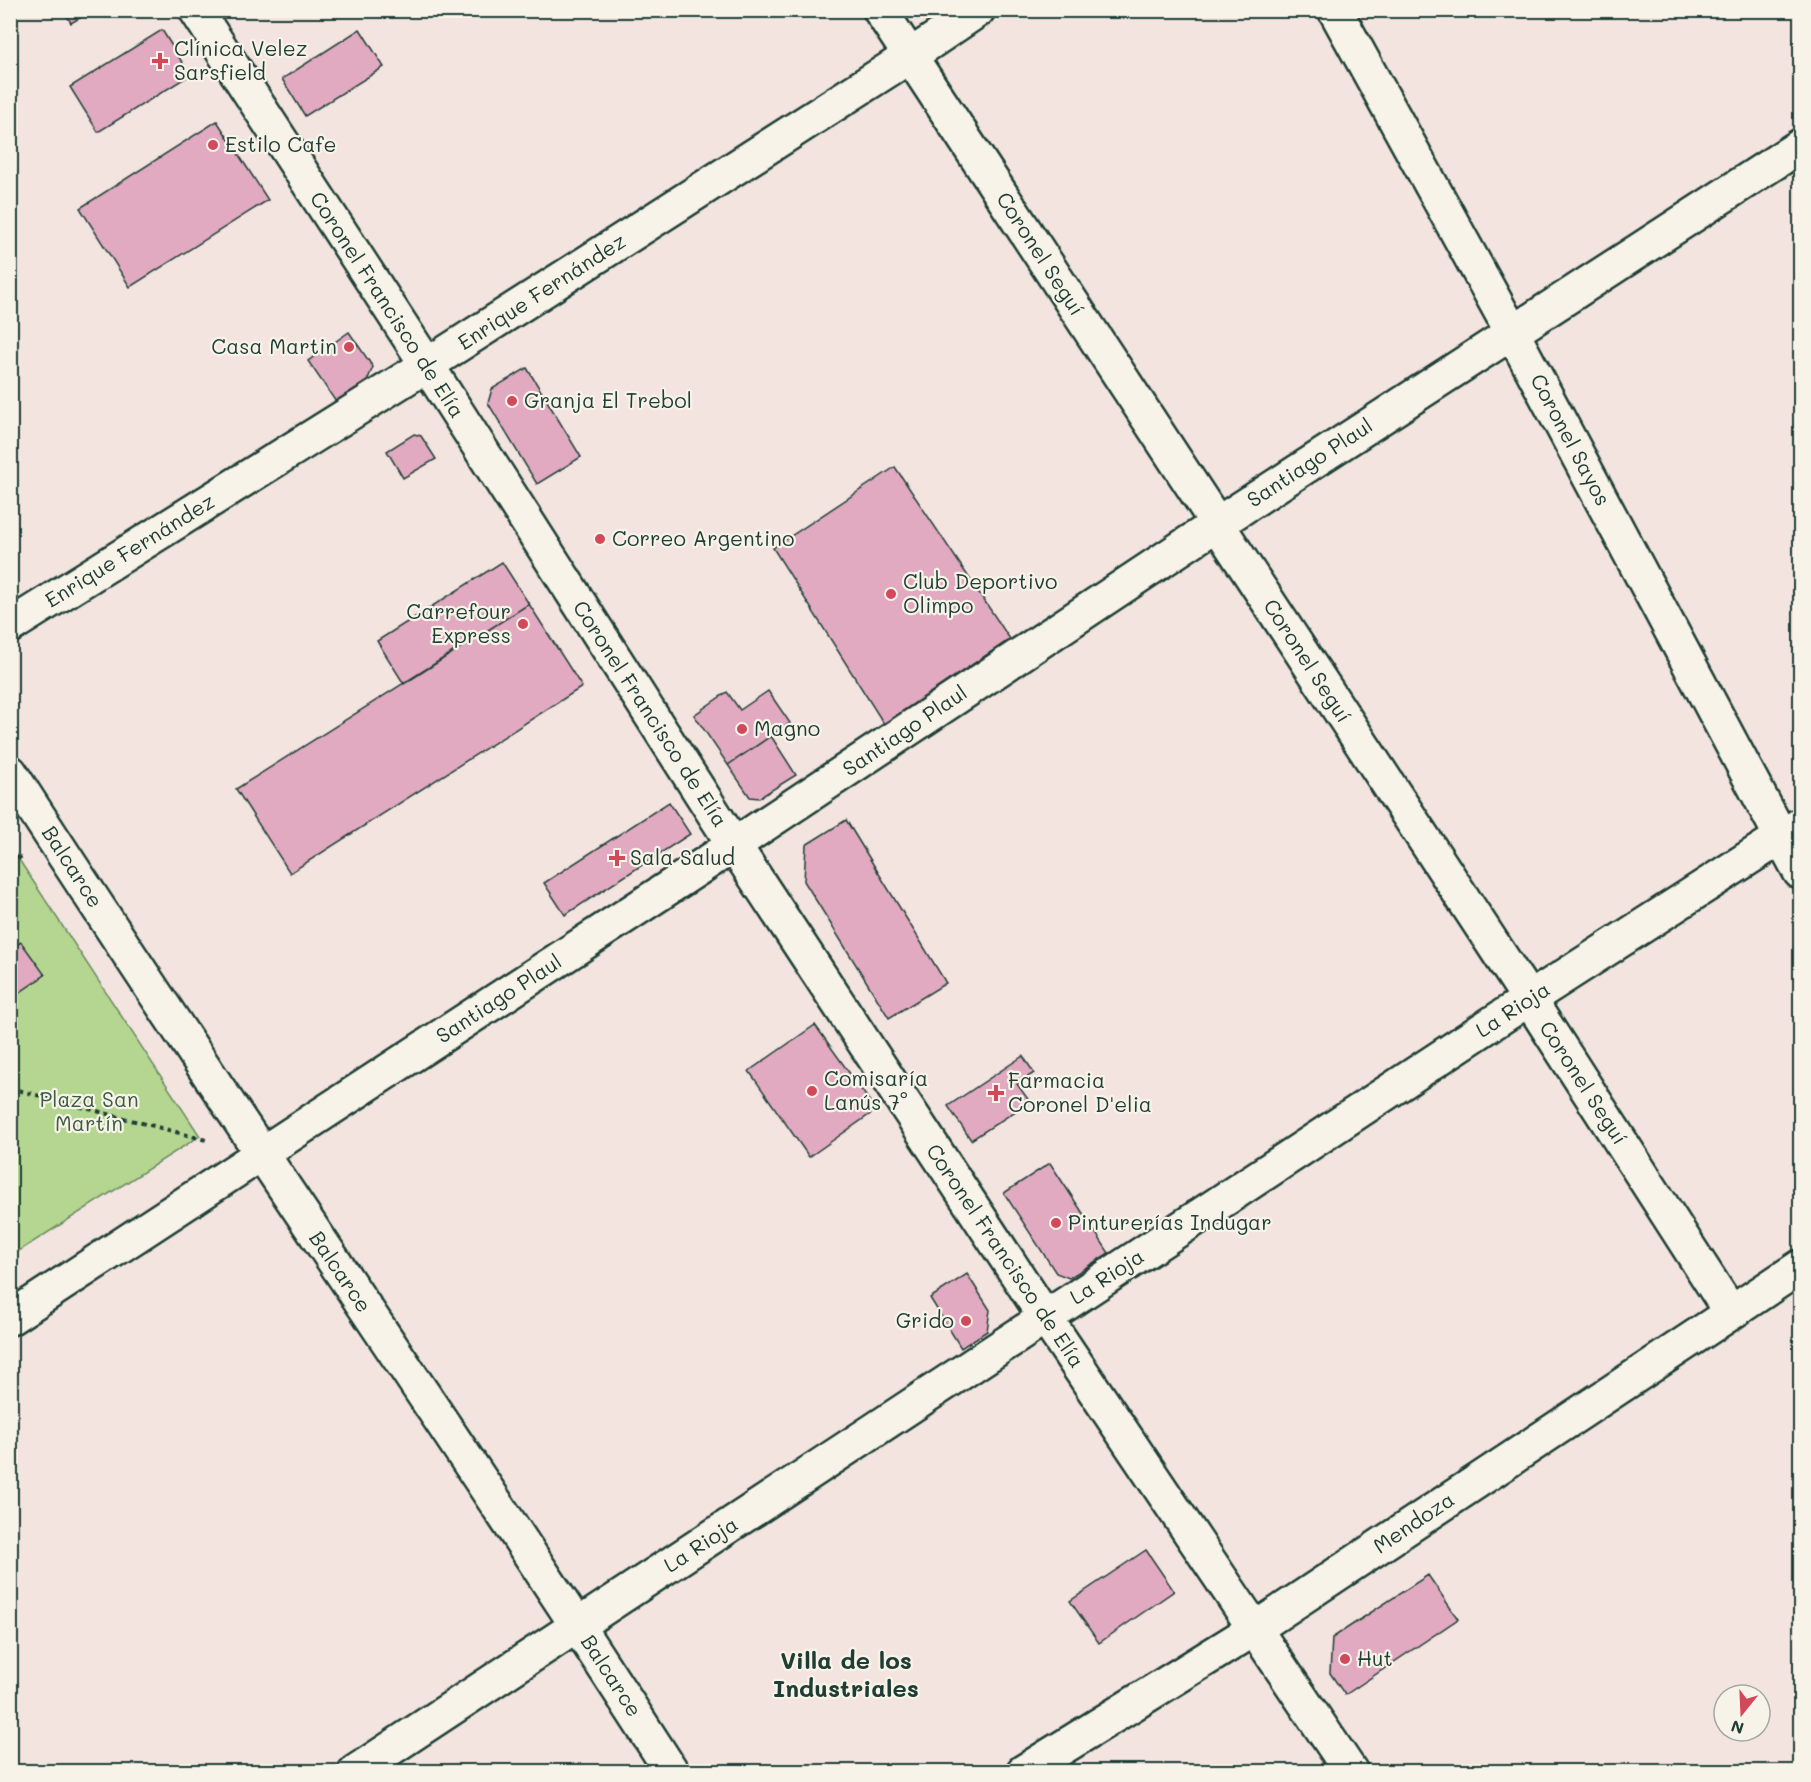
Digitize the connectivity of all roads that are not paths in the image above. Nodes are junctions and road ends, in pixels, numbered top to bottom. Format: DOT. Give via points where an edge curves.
graph roads {
  1 [pos="196,10"];
  2 [pos="880,10"];
  3 [pos="978,10"];
  4 [pos="1335,10"];
  5 [pos="910,57"];
  6 [pos="1800,146"];
  7 [pos="1512,332"];
  8 [pos="427,365"];
  9 [pos="1217,524"];
  10 [pos="10,626"];
  11 [pos="10,772"];
  12 [pos="1791,831"];
  13 [pos="734,845"];
  14 [pos="1800,872"];
  15 [pos="1529,999"];
  16 [pos="261,1155"];
  17 [pos="1800,1267"];
  18 [pos="1731,1313"];
  19 [pos="1045,1317"];
  20 [pos="10,1318"];
  21 [pos="579,1626"];
  22 [pos="1256,1628"];
  23 [pos="355,1772"];
  24 [pos="672,1772"];
  25 [pos="1023,1772"];
  26 [pos="1351,1772"];
  1 -- 8 [label="street, Coronel Francisco de Elía"];
  2 -- 5 [label="street, Coronel Seguí"];
  3 -- 5 [label="street, Enrique Fernández"];
  4 -- 7 [label="street, Coronel Sayos"];
  5 -- 8 [label="street, Enrique Fernández"];
  5 -- 9 [label="street, Coronel Seguí"];
  6 -- 7 [label="street, Santiago Plaul"];
  7 -- 9 [label="street, Santiago Plaul"];
  7 -- 12 [label="street, Coronel Sayos"];
  8 -- 10 [label="street, Enrique Fernández"];
  8 -- 13 [label="street, Coronel Francisco de Elía"];
  9 -- 13 [label="street, Santiago Plaul"];
  9 -- 15 [label="street, Coronel Seguí"];
  11 -- 16 [label="street, Balcarce"];
  12 -- 14 [label="street, Coronel Sayos"];
  12 -- 15 [label="street, La Rioja"];
  13 -- 16 [label="street, Santiago Plaul"];
  13 -- 19 [label="street, Coronel Francisco de Elía"];
  15 -- 18 [label="street, Coronel Seguí"];
  15 -- 19 [label="street, La Rioja"];
  16 -- 20 [label="street, Santiago Plaul"];
  16 -- 21 [label="street, Balcarce"];
  17 -- 18 [label="street, Mendoza"];
  18 -- 22 [label="street, Mendoza"];
  19 -- 21 [label="street, La Rioja"];
  19 -- 22 [label="street, Coronel Francisco de Elía"];
  21 -- 23 [label="street, La Rioja"];
  21 -- 24 [label="street, Balcarce"];
  22 -- 25 [label="street, Mendoza"];
  22 -- 26 [label="street, Coronel Francisco de Elía"];
}
